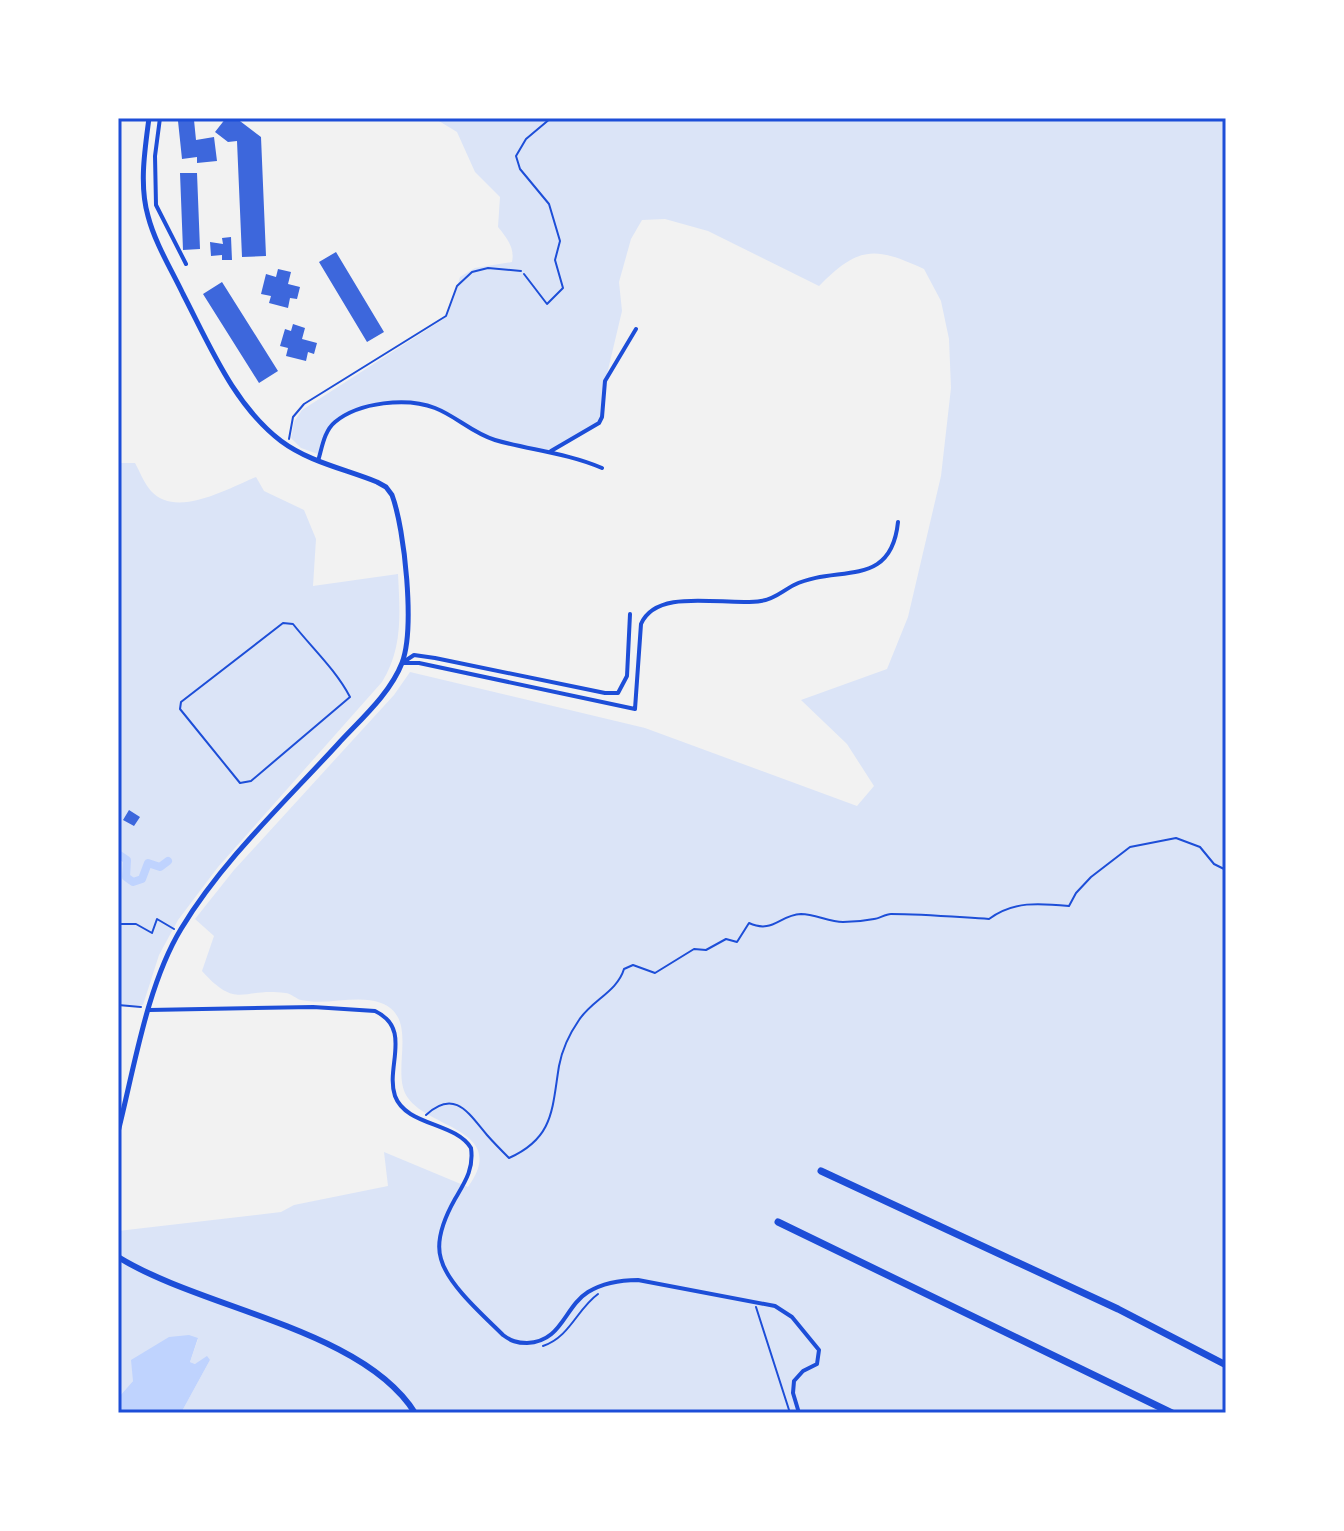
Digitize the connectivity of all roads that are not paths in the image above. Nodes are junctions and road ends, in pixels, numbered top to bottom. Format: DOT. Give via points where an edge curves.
graph roads {
  1 [pos="149,118"];
  2 [pos="160,118"];
  3 [pos="186,264"];
  4 [pos="521,271"];
  5 [pos="636,329"];
  6 [pos="289,439"];
  7 [pos="551,451"];
  8 [pos="318,461"];
  9 [pos="602,468"];
  10 [pos="898,522"];
  11 [pos="630,614"];
  12 [pos="403,663"];
  13 [pos="147,1008"];
  14 [pos="118,1132"];
  15 [pos="821,1171"];
  16 [pos="778,1222"];
  17 [pos="118,1257"];
  18 [pos="1223,1364"];
  19 [pos="415,1413"];
  20 [pos="799,1413"];
  21 [pos="1172,1413"];
  1 -- 8 [label="street" via="145,200 161,250 251,413 288,446"];
  2 -- 3 [label="street" via="156,205"];
  4 -- 6 [label="lane" via="488,268 464,277 446,316 304,404 293,417"];
  5 -- 7 [label="street" via="605,381 599,423"];
  7 -- 8 [label="street" via="496,440 437,409 400,401 335,422"];
  7 -- 9 [label="street"];
  8 -- 12 [label="street" via="377,482 392,495 406,573"];
  10 -- 12 [label="street" via="888,556 860,570 794,585 762,601 709,600 655,608 641,624 635,709"];
  11 -- 12 [label="street" via="627,676 618,693 414,655"];
  12 -- 13 [label="street" via="378,700 209,888 169,951"];
  13 -- 14 [label="street"];
  13 -- 20 [label="street" via="313,1007 384,1015 396,1043 393,1084 398,1103 465,1139 471,1148 471,1168 446,1220 439,1250 453,1281 503,1335 518,1342 543,1340 589,1291 626,1280 775,1306 792,1317 819,1350 817,1364 794,1381"];
  15 -- 18 [label="highway" via="1118,1309"];
  16 -- 21 [label="highway"];
  17 -- 19 [label="main road" via="352,1356 397,1390"];
}
